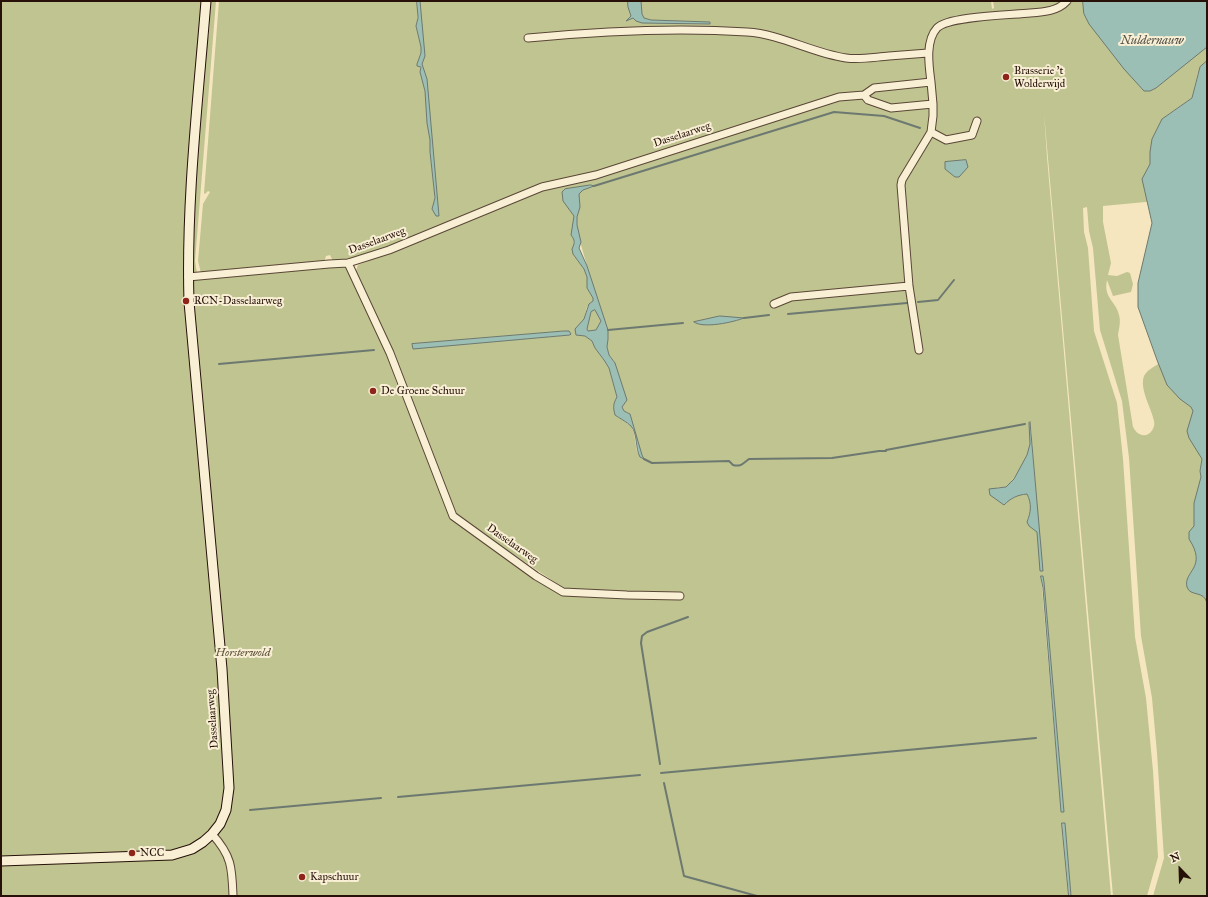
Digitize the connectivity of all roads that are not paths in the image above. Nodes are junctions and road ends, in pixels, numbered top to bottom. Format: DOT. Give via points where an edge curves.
graph roads {
  1 [pos="206,1"];
  2 [pos="1067,1"];
  3 [pos="528,38"];
  4 [pos="928,53"];
  5 [pos="931,82"];
  6 [pos="864,95"];
  7 [pos="933,104"];
  8 [pos="977,121"];
  9 [pos="931,132"];
  10 [pos="348,263"];
  11 [pos="188,277"];
  12 [pos="909,286"];
  13 [pos="774,304"];
  14 [pos="919,350"];
  15 [pos="680,596"];
  16 [pos="212,834"];
  17 [pos="1,861"];
  18 [pos="233,896"];
  1 -- 11 [label="street, Dasselaarweg" via="190,210"];
  2 -- 4 [label="street" via="1059,8 1044,11 966,18 944,24 936,29"];
  3 -- 4 [label="street" via="622,30 748,32 775,36 826,54 847,58"];
  4 -- 5 [label="street"];
  5 -- 6 [label="street" via="874,88"];
  5 -- 7 [label="street"];
  6 -- 7 [label="street" via="868,100 891,108"];
  6 -- 10 [label="street, Dasselaarweg" via="839,97 596,175 542,187 389,250"];
  7 -- 9 [label="street"];
  8 -- 9 [label="street" via="972,136 946,140"];
  9 -- 12 [label="street" via="901,185"];
  10 -- 11 [label="street"];
  10 -- 15 [label="street, Dasselaarweg" via="390,353 453,516 536,576 564,592"];
  11 -- 16 [label="street, Dasselaarweg" via="222,670 229,788 226,810"];
  12 -- 13 [label="street" via="791,297"];
  12 -- 14 [label="street"];
  16 -- 17 [label="street, Dasselaarweg" via="192,849 172,855"];
  16 -- 18 [label="street" via="224,847 231,865"];
}
